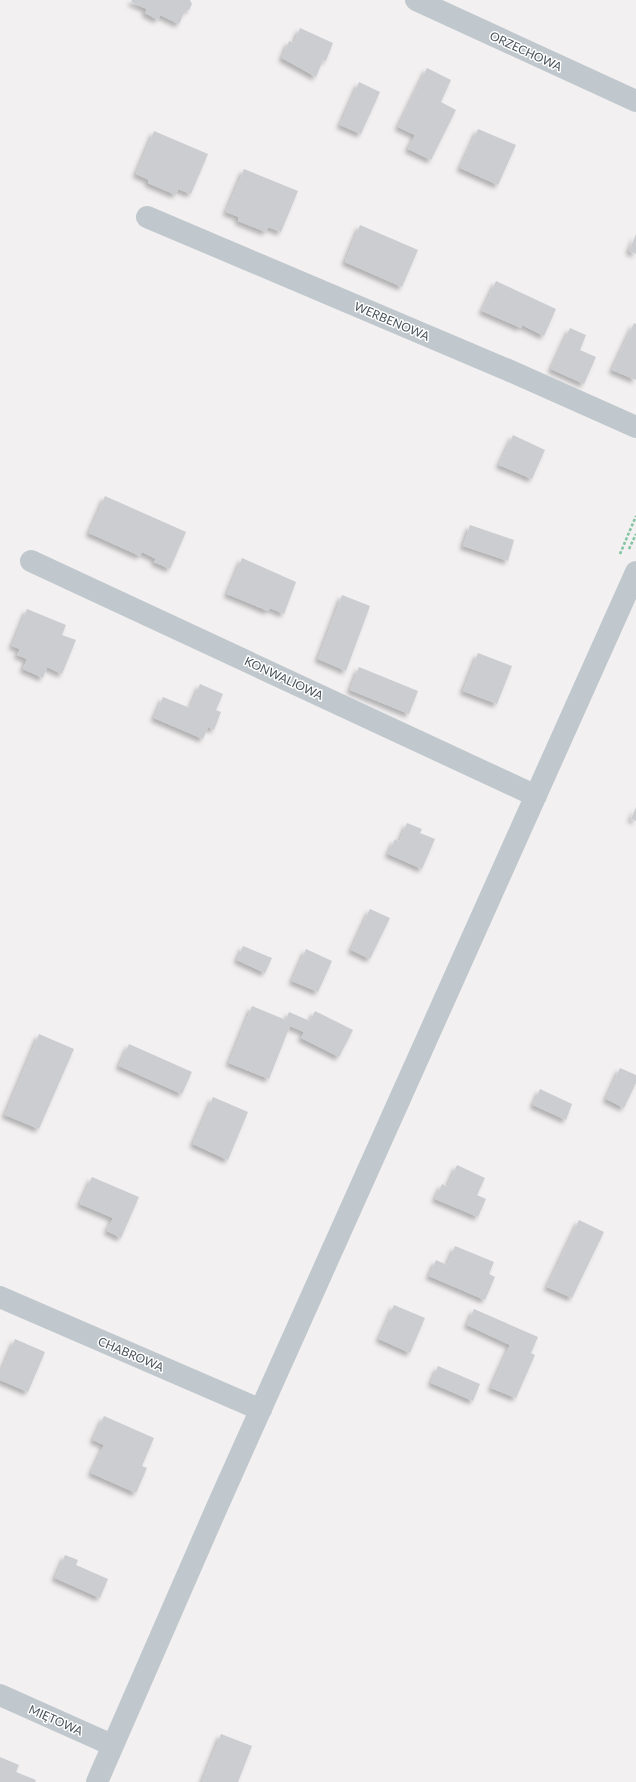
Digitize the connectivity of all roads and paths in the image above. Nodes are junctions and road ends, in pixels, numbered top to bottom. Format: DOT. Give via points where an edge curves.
graph roads {
  1 [pos="416,0"];
  2 [pos="636,101"];
  3 [pos="147,217"];
  4 [pos="636,427"];
  5 [pos="31,561"];
  6 [pos="635,575"];
  7 [pos="536,796"];
  8 [pos="0,1297"];
  9 [pos="261,1410"];
  10 [pos="0,1695"];
  11 [pos="112,1745"];
  12 [pos="97,1782"];
  1 -- 2 [label="street, ORZECHOWA"];
  3 -- 4 [label="street, WERBENOWA"];
  5 -- 7 [label="street, KONWALIOWA"];
  6 -- 7 [label="street"];
  7 -- 9 [label="street"];
  8 -- 9 [label="street, CHABROWA"];
  9 -- 11 [label="street"];
  10 -- 11 [label="street, MIĘTOWA"];
  11 -- 12 [label="street"];
}
